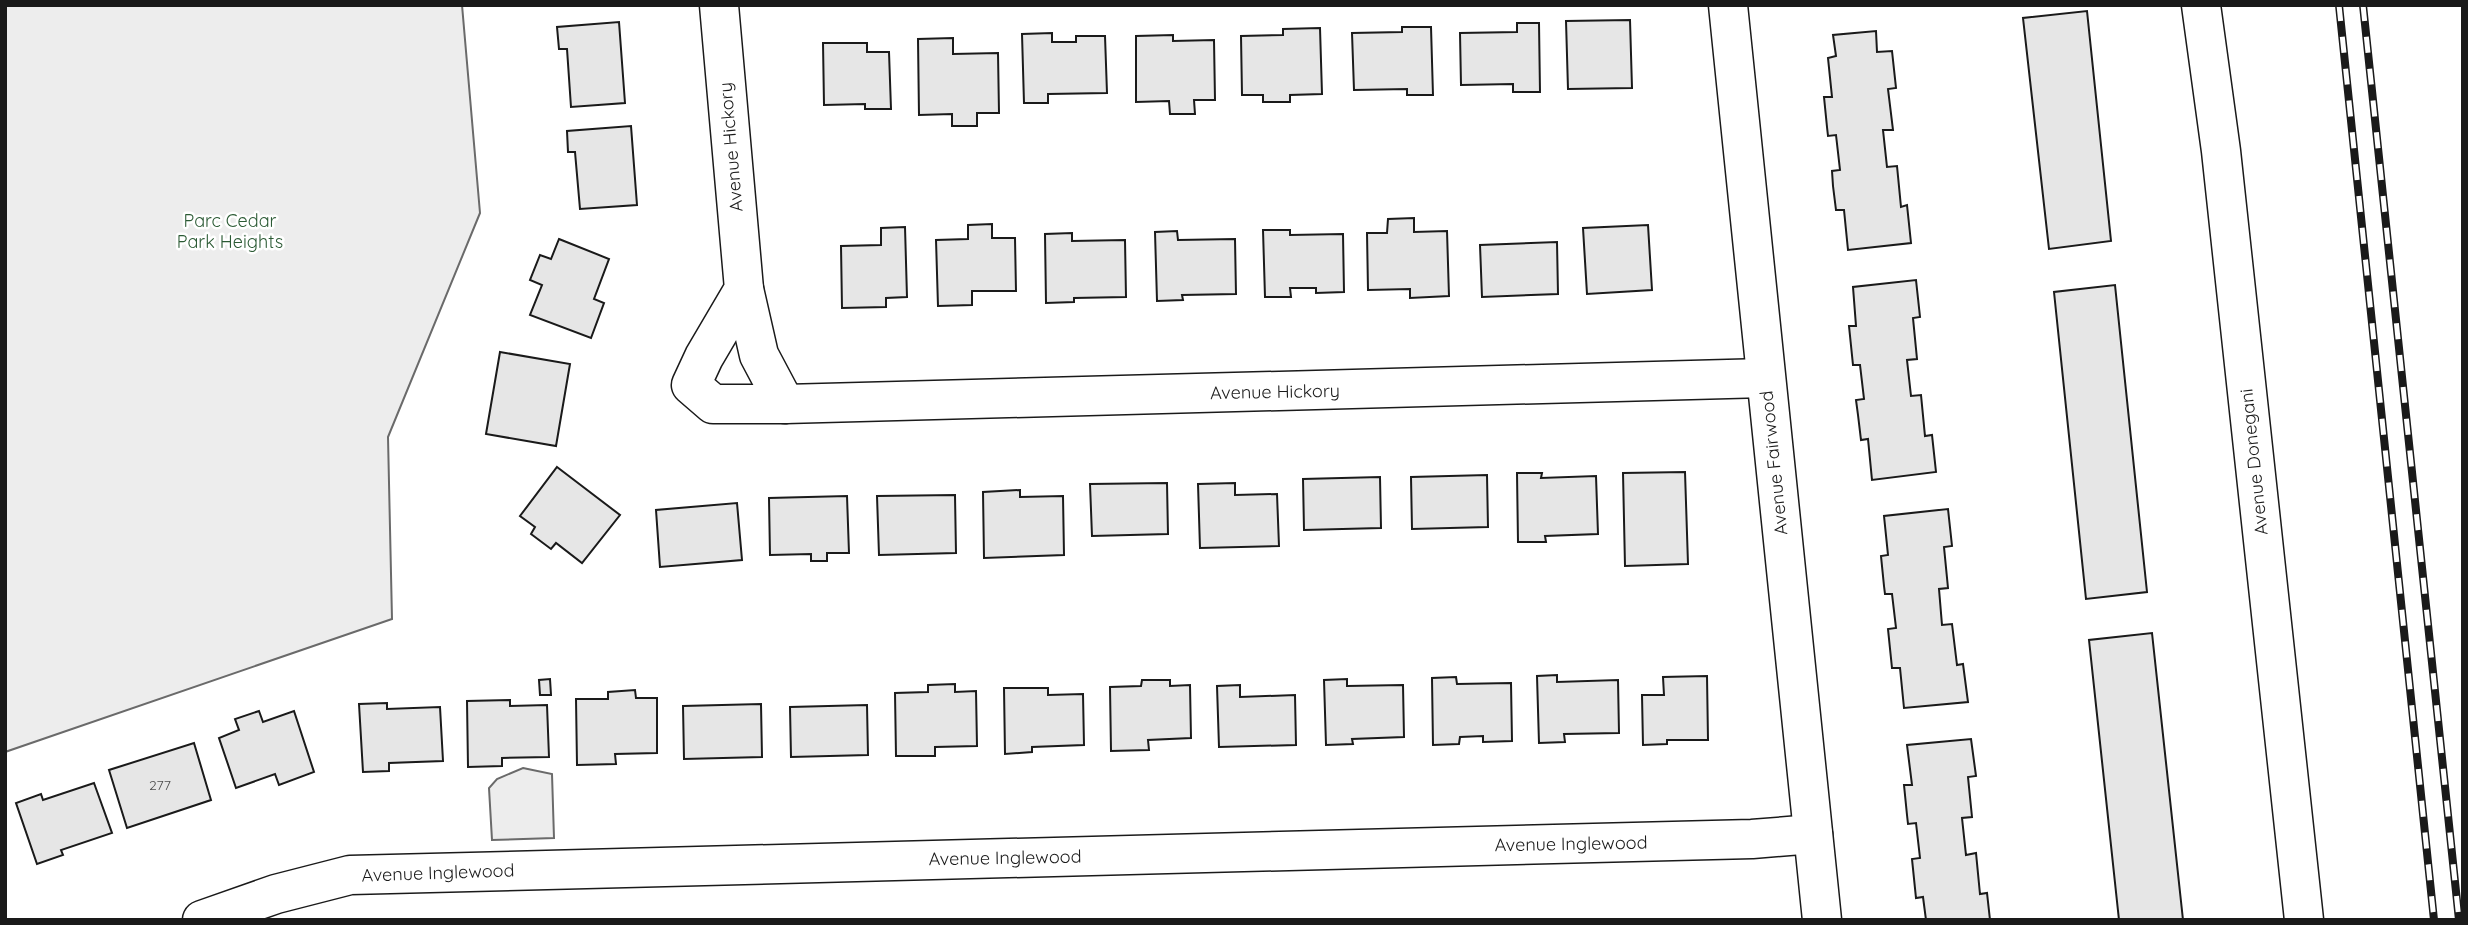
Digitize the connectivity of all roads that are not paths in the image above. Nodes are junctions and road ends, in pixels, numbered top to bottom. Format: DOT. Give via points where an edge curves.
graph roads {
  1 [pos="719,5"];
  2 [pos="1728,5"];
  3 [pos="2201,5"];
  4 [pos="744,289"];
  5 [pos="1765,378"];
  6 [pos="785,404"];
  7 [pos="1814,834"];
  8 [pos="202,920"];
  9 [pos="1822,920"];
  10 [pos="2304,920"];
  1 -- 4 [label="street, Avenue Hickory"];
  2 -- 5 [label="street, Avenue Fairwood"];
  3 -- 10 [label="street, Avenue Donegani" via="2221,151"];
  4 -- 6 [label="street, Avenue Hickory" via="759,355"];
  4 -- 6 [label="street, Avenue Hickory" via="691,385 713,404"];
  5 -- 6 [label="street, Avenue Hickory"];
  5 -- 7 [label="street, Avenue Fairwood"];
  7 -- 8 [label="street, Avenue Inglewood" via="350,875"];
  7 -- 9 [label="street, Avenue Fairwood"];
}
